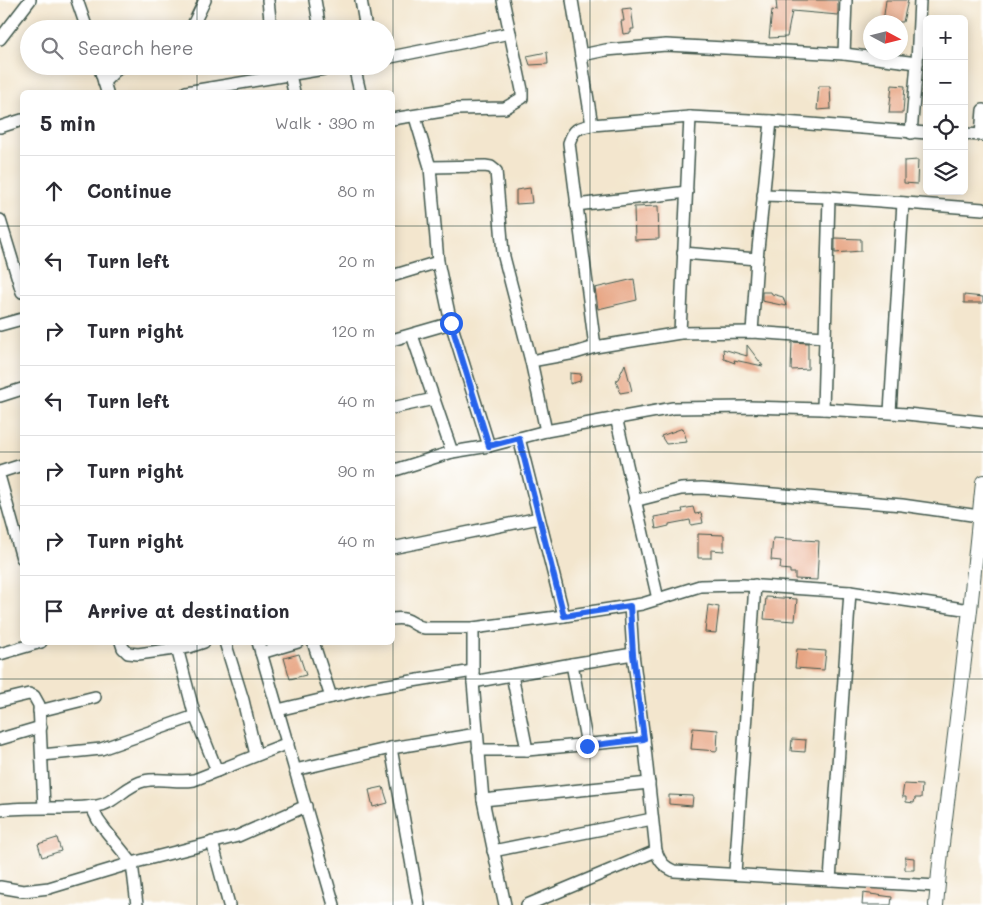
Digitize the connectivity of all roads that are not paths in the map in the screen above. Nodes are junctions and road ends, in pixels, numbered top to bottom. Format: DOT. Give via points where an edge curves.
graph roads {
  1 [pos="30,0"];
  2 [pos="77,0"];
  3 [pos="205,0"];
  4 [pos="268,0"];
  5 [pos="316,0"];
  6 [pos="361,0"];
  7 [pos="503,0"];
  8 [pos="572,0"];
  9 [pos="846,0"];
  10 [pos="920,0"];
  11 [pos="84,20"];
  12 [pos="195,20"];
  13 [pos="270,20"];
  14 [pos="319,20"];
  15 [pos="364,20"];
  16 [pos="510,33"];
  17 [pos="0,39"];
  18 [pos="844,54"];
  19 [pos="582,55"];
  20 [pos="395,56"];
  21 [pos="917,63"];
  22 [pos="114,75"];
  23 [pos="262,75"];
  24 [pos="290,75"];
  25 [pos="356,75"];
  26 [pos="105,87"];
  27 [pos="195,90"];
  28 [pos="294,90"];
  29 [pos="360,90"];
  30 [pos="983,110"];
  31 [pos="415,117"];
  32 [pos="690,117"];
  33 [pos="395,119"];
  34 [pos="20,121"];
  35 [pos="771,121"];
  36 [pos="592,125"];
  37 [pos="0,127"];
  38 [pos="911,133"];
  39 [pos="923,133"];
  40 [pos="968,134"];
  41 [pos="982,135"];
  42 [pos="430,167"];
  43 [pos="687,192"];
  44 [pos="763,195"];
  45 [pos="829,198"];
  46 [pos="903,203"];
  47 [pos="576,205"];
  48 [pos="983,209"];
  49 [pos="0,220"];
  50 [pos="683,253"];
  51 [pos="757,259"];
  52 [pos="438,262"];
  53 [pos="395,271"];
  54 [pos="20,285"];
  55 [pos="20,319"];
  56 [pos="451,323"];
  57 [pos="0,324"];
  58 [pos="752,332"];
  59 [pos="680,334"];
  60 [pos="412,335"];
  61 [pos="824,337"];
  62 [pos="395,339"];
  63 [pos="595,347"];
  64 [pos="531,361"];
  65 [pos="20,390"];
  66 [pos="0,396"];
  67 [pos="434,399"];
  68 [pos="395,407"];
  69 [pos="823,409"];
  70 [pos="890,412"];
  71 [pos="616,417"];
  72 [pos="983,422"];
  73 [pos="546,430"];
  74 [pos="519,438"];
  75 [pos="489,446"];
  76 [pos="452,452"];
  77 [pos="20,466"];
  78 [pos="395,469"];
  79 [pos="0,472"];
  80 [pos="0,478"];
  81 [pos="983,482"];
  82 [pos="634,501"];
  83 [pos="979,516"];
  84 [pos="539,518"];
  85 [pos="19,529"];
  86 [pos="395,547"];
  87 [pos="755,585"];
  88 [pos="850,592"];
  89 [pos="658,599"];
  90 [pos="630,606"];
  91 [pos="970,610"];
  92 [pos="564,616"];
  93 [pos="395,619"];
  94 [pos="473,628"];
  95 [pos="31,645"];
  96 [pos="122,645"];
  97 [pos="196,645"];
  98 [pos="226,645"];
  99 [pos="279,645"];
  100 [pos="314,645"];
  101 [pos="177,648"];
  102 [pos="260,648"];
  103 [pos="0,654"];
  104 [pos="633,654"];
  105 [pos="572,664"];
  106 [pos="512,674"];
  107 [pos="473,677"];
  108 [pos="95,697"];
  109 [pos="331,697"];
  110 [pos="0,701"];
  111 [pos="278,710"];
  112 [pos="39,711"];
  113 [pos="195,716"];
  114 [pos="40,727"];
  115 [pos="477,734"];
  116 [pos="0,739"];
  117 [pos="644,739"];
  118 [pos="288,743"];
  119 [pos="587,746"];
  120 [pos="391,748"];
  121 [pos="478,750"];
  122 [pos="527,750"];
  123 [pos="42,755"];
  124 [pos="256,755"];
  125 [pos="295,770"];
  126 [pos="217,771"];
  127 [pos="649,783"];
  128 [pos="483,800"];
  129 [pos="91,806"];
  130 [pos="306,806"];
  131 [pos="44,807"];
  132 [pos="0,810"];
  133 [pos="652,819"];
  134 [pos="212,842"];
  135 [pos="493,851"];
  136 [pos="656,851"];
  137 [pos="132,863"];
  138 [pos="734,874"];
  139 [pos="830,880"];
  140 [pos="938,886"];
  141 [pos="0,887"];
  142 [pos="137,905"];
  143 [pos="229,905"];
  144 [pos="334,905"];
  145 [pos="419,905"];
  146 [pos="505,905"];
  147 [pos="527,905"];
  148 [pos="936,905"];
  1 -- 17 [label="street"];
  2 -- 11 [label="street"];
  3 -- 12 [label="street"];
  4 -- 13 [label="street"];
  5 -- 14 [label="street"];
  6 -- 15 [label="street"];
  7 -- 16 [label="street"];
  8 -- 19 [label="street"];
  9 -- 18 [label="street"];
  10 -- 21 [label="street"];
  16 -- 20 [label="street"];
  16 -- 31 [label="street" via="522,98 505,108 456,109"];
  18 -- 19 [label="street" via="666,45"];
  18 -- 21 [label="street"];
  19 -- 36 [label="street"];
  21 -- 38 [label="street"];
  22 -- 26 [label="street"];
  23 -- 27 [label="street"];
  24 -- 28 [label="street"];
  25 -- 29 [label="street"];
  30 -- 41 [label="street"];
  31 -- 33 [label="street"];
  31 -- 42 [label="street"];
  32 -- 35 [label="street"];
  32 -- 36 [label="street"];
  32 -- 43 [label="street"];
  34 -- 37 [label="street"];
  35 -- 38 [label="street"];
  35 -- 44 [label="street"];
  36 -- 47 [label="street" via="578,128 569,143"];
  38 -- 39 [label="street"];
  40 -- 41 [label="street"];
  42 -- 52 [label="street"];
  42 -- 64 [label="street" via="486,166 496,171 503,253"];
  43 -- 47 [label="street"];
  43 -- 50 [label="street"];
  44 -- 45 [label="street"];
  44 -- 51 [label="street"];
  45 -- 46 [label="street"];
  45 -- 61 [label="street"];
  46 -- 48 [label="street"];
  46 -- 70 [label="street"];
  47 -- 63 [label="street"];
  49 -- 54 [label="street"];
  50 -- 51 [label="street"];
  50 -- 59 [label="street"];
  51 -- 58 [label="street"];
  52 -- 53 [label="street"];
  52 -- 56 [label="street"];
  55 -- 57 [label="street"];
  56 -- 60 [label="street"];
  56 -- 75 [label="street"];
  58 -- 59 [label="street"];
  58 -- 61 [label="street"];
  59 -- 63 [label="street"];
  60 -- 62 [label="street"];
  60 -- 67 [label="street"];
  61 -- 69 [label="street"];
  63 -- 64 [label="street"];
  64 -- 73 [label="street"];
  65 -- 66 [label="street"];
  67 -- 68 [label="street"];
  67 -- 76 [label="street"];
  69 -- 70 [label="street"];
  69 -- 71 [label="street" via="673,408"];
  70 -- 72 [label="street"];
  71 -- 73 [label="street"];
  71 -- 82 [label="street"];
  73 -- 74 [label="street"];
  74 -- 75 [label="street"];
  74 -- 84 [label="street"];
  75 -- 76 [label="street"];
  76 -- 78 [label="street"];
  77 -- 79 [label="street"];
  80 -- 85 [label="street"];
  81 -- 83 [label="street"];
  82 -- 83 [label="street" via="681,489 702,488 902,505"];
  82 -- 89 [label="street"];
  83 -- 91 [label="street"];
  84 -- 86 [label="street"];
  84 -- 92 [label="street"];
  87 -- 88 [label="street"];
  87 -- 89 [label="street" via="700,586"];
  87 -- 138 [label="street"];
  88 -- 91 [label="street"];
  88 -- 139 [label="street"];
  89 -- 90 [label="street"];
  90 -- 92 [label="street"];
  90 -- 104 [label="street"];
  91 -- 140 [label="street"];
  92 -- 94 [label="street"];
  93 -- 94 [label="street" via="406,619 425,628"];
  94 -- 107 [label="street"];
  95 -- 103 [label="street"];
  96 -- 101 [label="street" via="128,652 138,654"];
  97 -- 101 [label="street"];
  98 -- 124 [label="street"];
  99 -- 102 [label="street"];
  100 -- 109 [label="street"];
  101 -- 113 [label="street"];
  102 -- 111 [label="street"];
  104 -- 105 [label="street"];
  104 -- 117 [label="street"];
  105 -- 106 [label="street"];
  105 -- 119 [label="street"];
  106 -- 107 [label="street"];
  106 -- 122 [label="street"];
  107 -- 109 [label="street" via="370,688"];
  107 -- 115 [label="street"];
  108 -- 112 [label="street"];
  109 -- 111 [label="street"];
  110 -- 112 [label="street" via="29,694 34,696"];
  111 -- 118 [label="street"];
  112 -- 114 [label="street"];
  113 -- 123 [label="street" via="101,749"];
  113 -- 126 [label="street"];
  114 -- 116 [label="street"];
  114 -- 123 [label="street"];
  115 -- 120 [label="street"];
  115 -- 121 [label="street"];
  117 -- 119 [label="street"];
  117 -- 127 [label="street"];
  118 -- 124 [label="street"];
  118 -- 125 [label="street"];
  119 -- 122 [label="street"];
  120 -- 125 [label="street"];
  120 -- 145 [label="street"];
  121 -- 122 [label="street"];
  121 -- 128 [label="street"];
  123 -- 131 [label="street"];
  124 -- 126 [label="street"];
  125 -- 130 [label="street"];
  126 -- 129 [label="street" via="182,782 142,781 104,804"];
  127 -- 128 [label="street"];
  127 -- 133 [label="street"];
  128 -- 135 [label="street"];
  129 -- 131 [label="street"];
  129 -- 137 [label="street"];
  130 -- 134 [label="street" via="238,836"];
  130 -- 144 [label="street"];
  131 -- 132 [label="street"];
  133 -- 135 [label="street"];
  133 -- 136 [label="street"];
  134 -- 137 [label="street"];
  134 -- 143 [label="street"];
  135 -- 146 [label="street"];
  136 -- 138 [label="street" via="664,866 674,871"];
  136 -- 147 [label="street"];
  137 -- 141 [label="street" via="49,888 23,891"];
  137 -- 142 [label="street"];
  138 -- 139 [label="street"];
  139 -- 140 [label="street"];
  140 -- 148 [label="street"];
}
